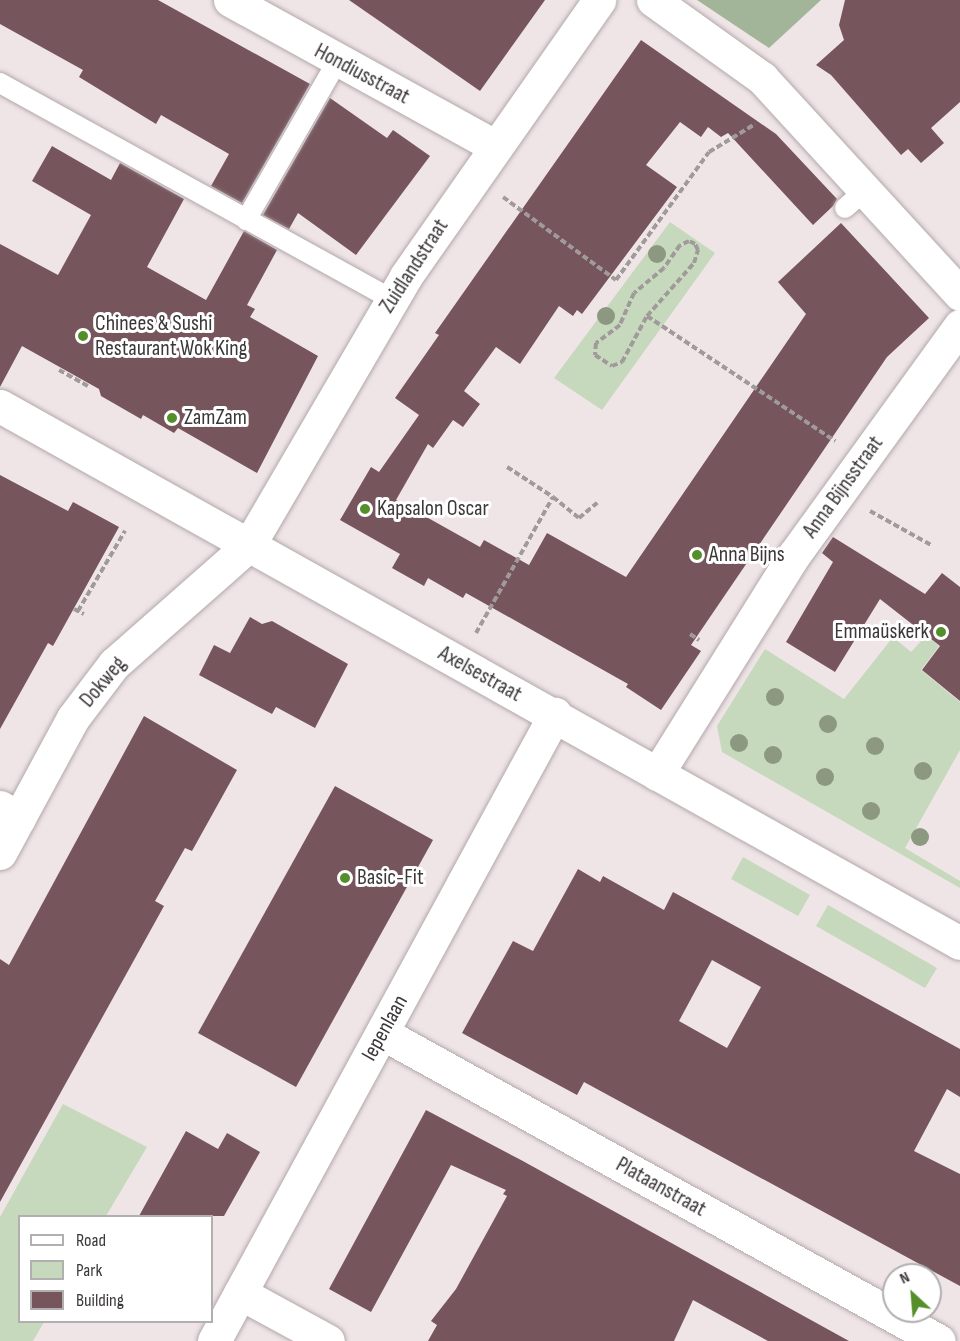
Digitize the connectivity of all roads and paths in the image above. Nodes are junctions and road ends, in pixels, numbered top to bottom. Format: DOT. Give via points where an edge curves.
graph roads {
  1 [pos="230,0"];
  2 [pos="599,0"];
  3 [pos="653,0"];
  4 [pos="337,62"];
  5 [pos="0,82"];
  6 [pos="787,105"];
  7 [pos="496,147"];
  8 [pos="474,176"];
  9 [pos="246,220"];
  10 [pos="960,294"];
  11 [pos="391,299"];
  12 [pos="647,316"];
  13 [pos="960,326"];
  14 [pos="60,370"];
  15 [pos="88,387"];
  16 [pos="0,406"];
  17 [pos="841,445"];
  18 [pos="507,467"];
  19 [pos="838,494"];
  20 [pos="554,498"];
  21 [pos="598,502"];
  22 [pos="125,531"];
  23 [pos="249,545"];
  24 [pos="931,545"];
  25 [pos="84,614"];
  26 [pos="483,620"];
  27 [pos="555,714"];
  28 [pos="657,774"];
  29 [pos="10,813"];
  30 [pos="0,853"];
  31 [pos="960,943"];
  32 [pos="382,1033"];
  33 [pos="240,1293"];
  34 [pos="214,1341"];
  35 [pos="328,1341"];
  36 [pos="939,1341"];
  1 -- 4 [label="street, Hondiusstraat"];
  2 -- 7 [label="street, Zuidlandstraat"];
  3 -- 6 [label="street" via="762,78"];
  4 -- 7 [label="street, Hondiusstraat"];
  4 -- 9 [label="lane"];
  5 -- 9 [label="lane"];
  6 -- 8 [label="path" via="709,152 616,280"];
  6 -- 10 [label="street" via="855,199"];
  7 -- 8 [label="street, Zuidlandstraat"];
  8 -- 11 [label="street, Zuidlandstraat"];
  9 -- 11 [label="lane"];
  11 -- 23 [label="street, Zuidlandstraat"];
  12 -- 12 [label="path" via="622,362 612,366 596,355 596,343 620,325 634,293 664,268 680,245 695,243 698,250 694,263"];
  12 -- 17 [label="path"];
  13 -- 19 [label="street, Anna Bijnsstraat"];
  14 -- 15 [label="path"];
  16 -- 23 [label="street, Axelsestraat"];
  18 -- 20 [label="path"];
  19 -- 24 [label="path"];
  19 -- 28 [label="street, Anna Bijnsstraat" via="794,555"];
  20 -- 21 [label="path" via="579,518"];
  20 -- 26 [label="path"];
  22 -- 25 [label="path" via="76,610"];
  23 -- 27 [label="street, Axelsestraat"];
  23 -- 29 [label="street, Dokweg" via="114,664"];
  27 -- 28 [label="street, Axelsestraat"];
  27 -- 32 [label="street, Iepenlaan"];
  28 -- 31 [label="street, Axelsestraat"];
  29 -- 30 [label="street, Dokweg"];
  32 -- 33 [label="street, Iepenlaan"];
  32 -- 36 [label="street, Plataanstraat"];
  33 -- 34 [label="street, Iepenlaan"];
  33 -- 35 [label="street"];
}
